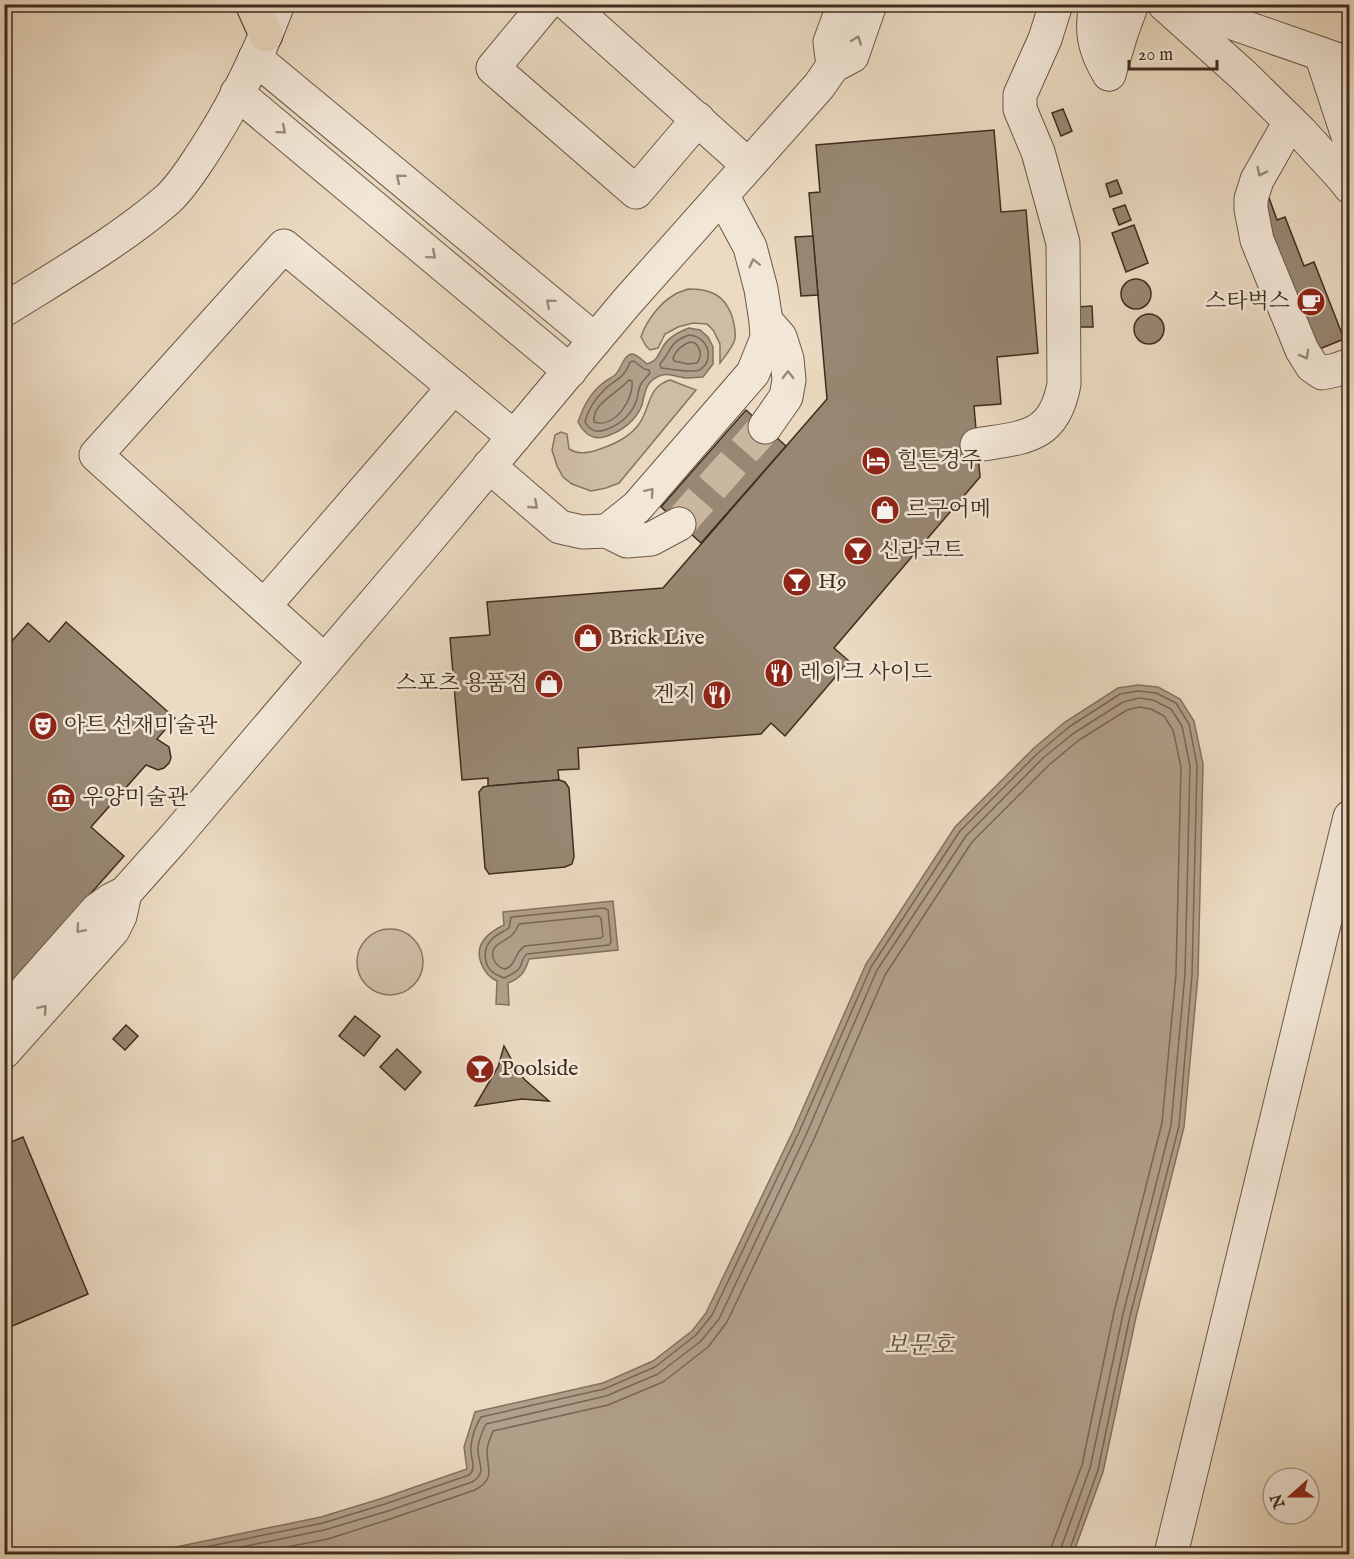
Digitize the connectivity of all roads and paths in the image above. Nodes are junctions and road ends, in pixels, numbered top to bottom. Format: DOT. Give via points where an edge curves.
graph roads {
  1 [pos="252,4"];
  2 [pos="278,4"];
  3 [pos="284,4"];
  4 [pos="546,4"];
  5 [pos="568,4"];
  6 [pos="843,4"];
  7 [pos="870,4"];
  8 [pos="1056,4"];
  9 [pos="1096,4"];
  10 [pos="1132,4"];
  11 [pos="1164,4"];
  12 [pos="1178,4"];
  13 [pos="1223,12"];
  14 [pos="260,46"];
  15 [pos="1335,59"];
  16 [pos="833,66"];
  17 [pos="237,93"];
  18 [pos="698,119"];
  19 [pos="1290,122"];
  20 [pos="1350,142"];
  21 [pos="748,165"];
  22 [pos="1350,188"];
  23 [pos="722,195"];
  24 [pos="4,310"];
  25 [pos="766,321"];
  26 [pos="595,340"];
  27 [pos="1350,365"];
  28 [pos="570,371"];
  29 [pos="454,387"];
  30 [pos="765,427"];
  31 [pos="514,437"];
  32 [pos="978,445"];
  33 [pos="489,466"];
  34 [pos="679,524"];
  35 [pos="607,531"];
  36 [pos="265,605"];
  37 [pos="325,661"];
  38 [pos="1350,817"];
  39 [pos="125,893"];
  40 [pos="4,1015"];
  41 [pos="4,1052"];
  42 [pos="1171,1554"];
  1 -- 14 [label="main road"];
  2 -- 14 [label="street"];
  3 -- 14 [label="street"];
  4 -- 18 [label="street" via="493,68 636,192"];
  5 -- 18 [label="street"];
  6 -- 16 [label="street" via="830,42"];
  16 -- 7 [label="street, one-way" via="852,56"];
  8 -- 32 [label="street" via="1020,95 1020,109 1040,160 1063,243 1064,384 1055,412 1037,431 1026,437"];
  9 -- 10 [label="street" via="1093,37 1108,75"];
  11 -- 19 [label="street"];
  12 -- 13 [label="street"];
  13 -- 15 [label="street"];
  14 -- 17 [label="street"];
  26 -- 14 [label="street, one-way"];
  15 -- 20 [label="street"];
  16 -- 21 [label="street"];
  17 -- 24 [label="street" via="218,130 169,198 123,234"];
  17 -- 28 [label="street, one-way"];
  18 -- 21 [label="street"];
  19 -- 22 [label="street"];
  19 -- 27 [label="street, one-way" via="1257,180 1251,199 1257,240 1312,366 1322,373"];
  21 -- 23 [label="street"];
  25 -- 23 [label="street, one-way" via="750,247"];
  23 -- 26 [label="street"];
  30 -- 25 [label="street, one-way" via="786,397 789,380 780,337"];
  35 -- 25 [label="street, one-way" via="637,507 753,373 767,338"];
  26 -- 28 [label="street"];
  28 -- 31 [label="street"];
  29 -- 31 [label="street"];
  29 -- 36 [label="street"];
  29 -- 36 [label="street" via="284,246 96,455"];
  31 -- 33 [label="street"];
  33 -- 35 [label="street, one-way" via="560,527 582,532"];
  33 -- 37 [label="street"];
  34 -- 35 [label="street" via="651,539 627,541"];
  36 -- 37 [label="street"];
  37 -- 39 [label="street"];
  38 -- 42 [label="street"];
  39 -- 40 [label="street, one-way" via="97,910"];
  41 -- 39 [label="street, one-way" via="112,930"];
}
